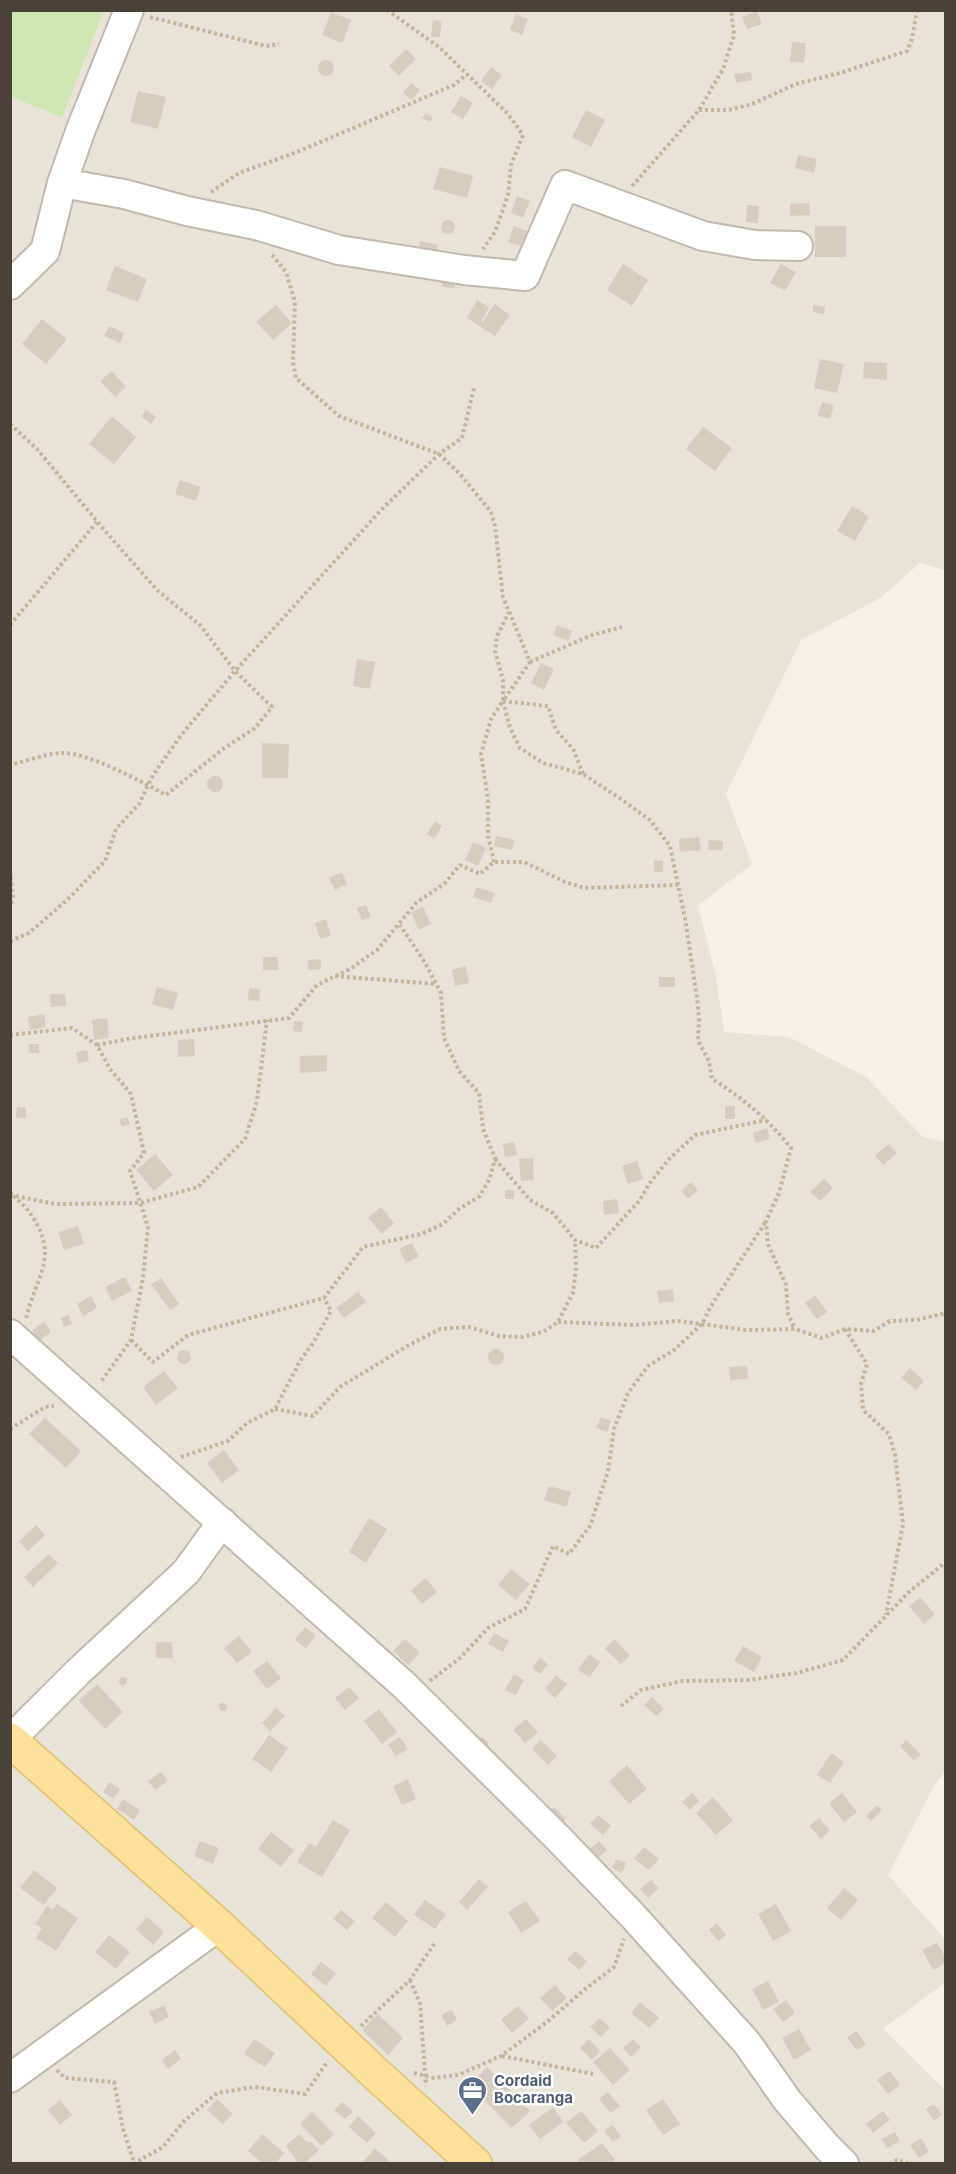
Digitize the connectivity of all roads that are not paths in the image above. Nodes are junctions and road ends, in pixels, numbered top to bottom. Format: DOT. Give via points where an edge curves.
graph roads {
  1 [pos="129,11"];
  2 [pos="62,183"];
  3 [pos="798,246"];
  4 [pos="10,285"];
  5 [pos="16,1338"];
  6 [pos="222,1522"];
  7 [pos="10,1740"];
  8 [pos="219,1926"];
  9 [pos="10,2078"];
  10 [pos="475,2163"];
  11 [pos="844,2163"];
  1 -- 2 [label="street"];
  2 -- 3 [label="street" via="124,194 339,250 525,276 565,185 703,236"];
  2 -- 4 [label="street" via="45,251"];
  5 -- 6 [label="street"];
  6 -- 7 [label="street" via="186,1572"];
  6 -- 11 [label="street" via="412,1694 558,1838 747,2043 787,2100"];
  7 -- 8 [label="main road"];
  8 -- 9 [label="street"];
  8 -- 10 [label="main road"];
}
